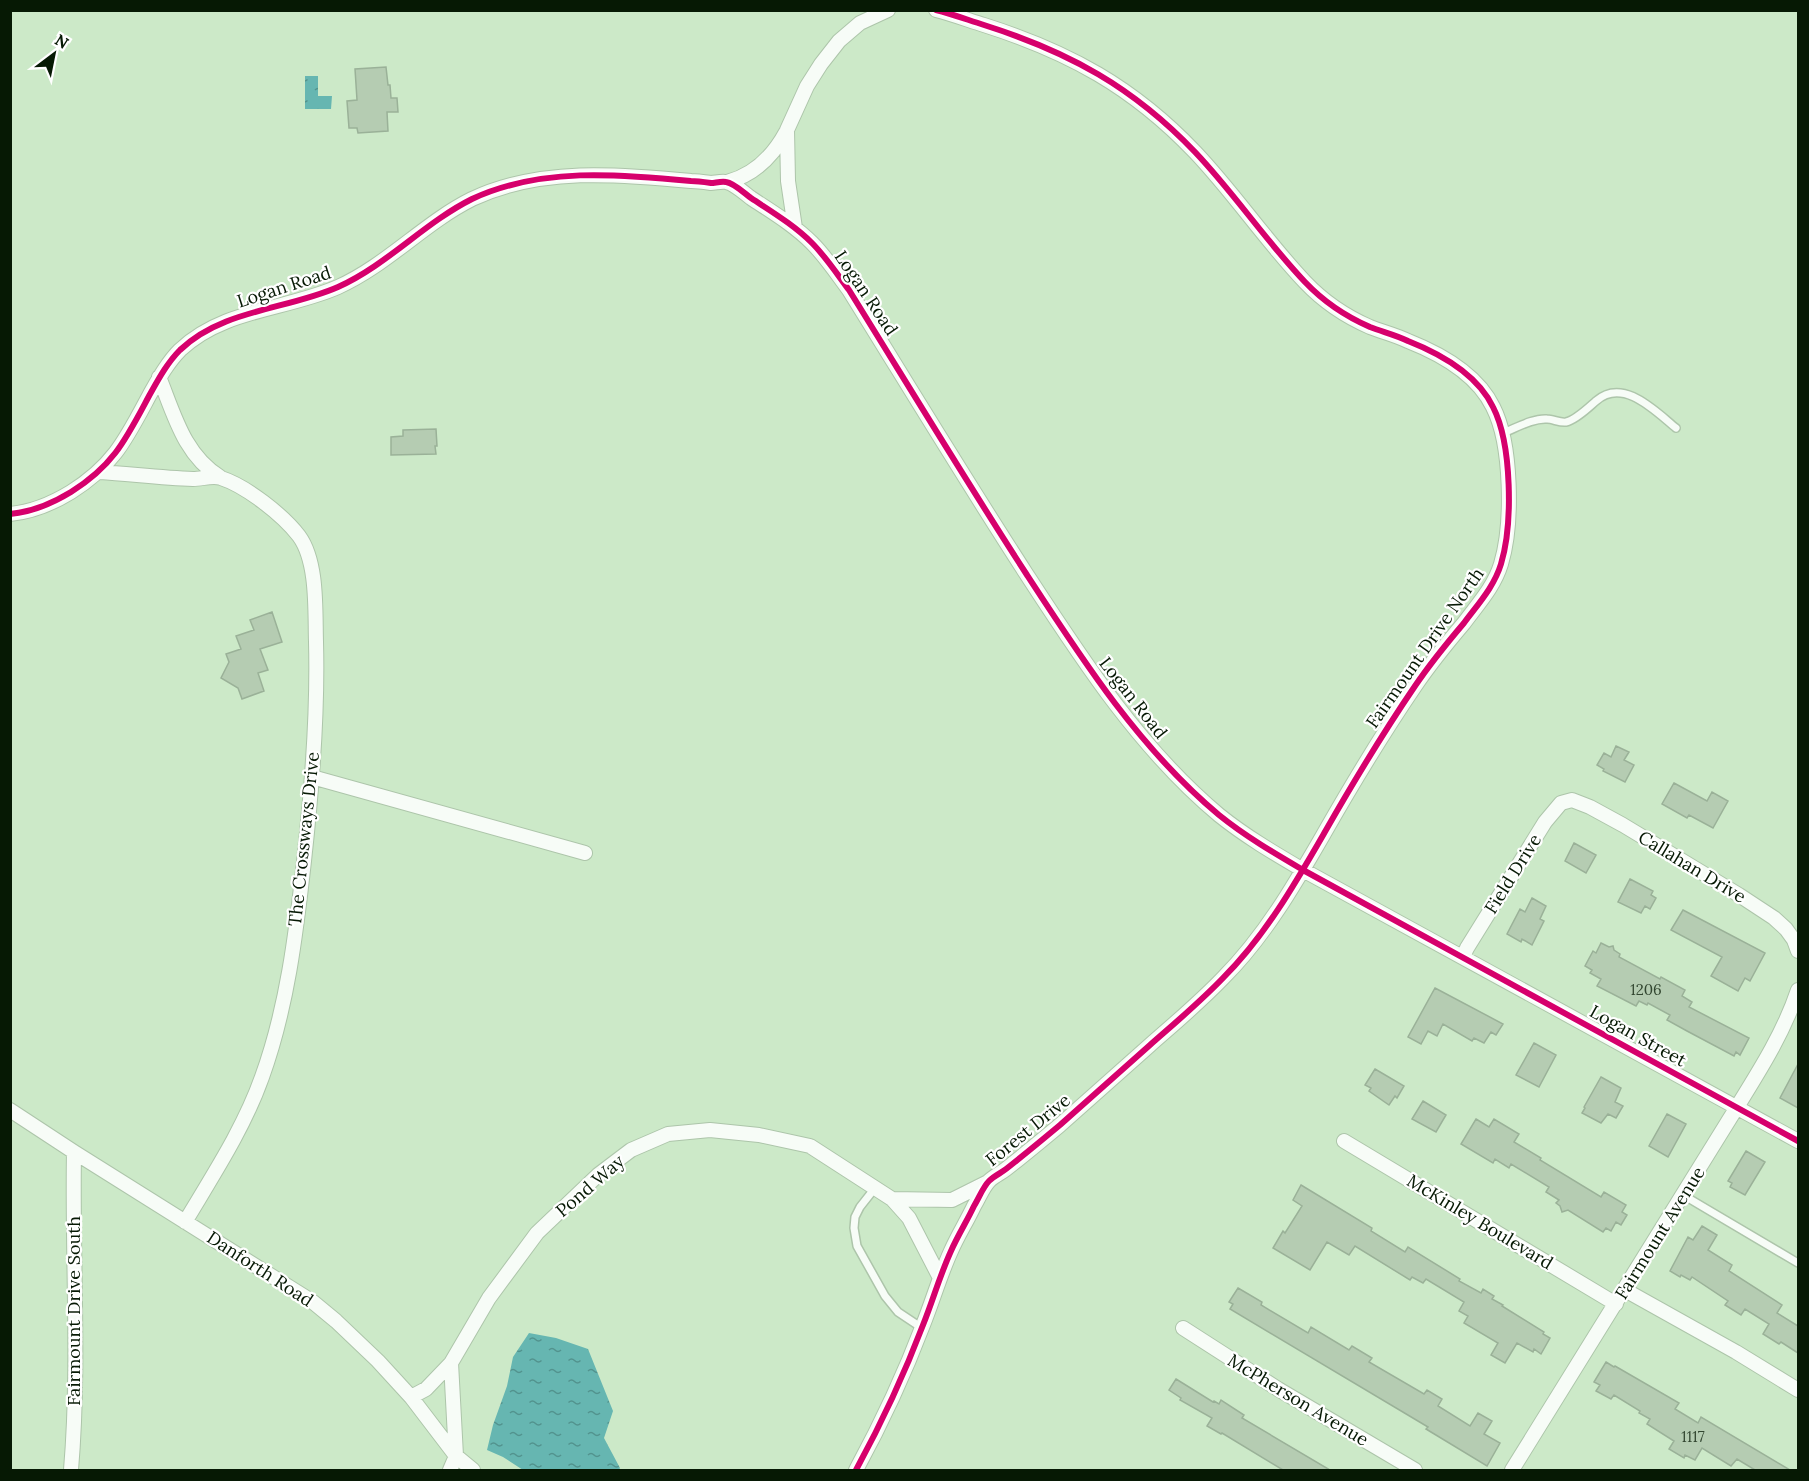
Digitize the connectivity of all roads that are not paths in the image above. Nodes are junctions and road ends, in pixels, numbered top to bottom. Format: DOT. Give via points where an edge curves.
graph roads {
  1 [pos="888,10"];
  2 [pos="936,10"];
  3 [pos="787,130"];
  4 [pos="727,182"];
  5 [pos="795,228"];
  6 [pos="159,377"];
  7 [pos="1676,428"];
  8 [pos="1503,433"];
  9 [pos="100,472"];
  10 [pos="220,477"];
  11 [pos="10,514"];
  12 [pos="312,777"];
  13 [pos="1572,800"];
  14 [pos="585,854"];
  15 [pos="1303,870"];
  16 [pos="1798,951"];
  17 [pos="1463,957"];
  18 [pos="1798,990"];
  19 [pos="1737,1107"];
  20 [pos="10,1110"];
  21 [pos="1344,1141"];
  22 [pos="1798,1141"];
  23 [pos="74,1152"];
  24 [pos="988,1182"];
  25 [pos="875,1188"];
  26 [pos="1683,1195"];
  27 [pos="892,1199"];
  28 [pos="185,1222"];
  29 [pos="1798,1263"];
  30 [pos="940,1278"];
  31 [pos="1625,1290"];
  32 [pos="1616,1304"];
  33 [pos="922,1328"];
  34 [pos="1182,1328"];
  35 [pos="451,1363"];
  36 [pos="1798,1390"];
  37 [pos="411,1397"];
  38 [pos="456,1456"];
  39 [pos="71,1470"];
  40 [pos="450,1470"];
  41 [pos="473,1470"];
  42 [pos="856,1470"];
  43 [pos="1415,1470"];
  44 [pos="1512,1470"];
  1 -- 3 [label="street" via="860,23 839,41 807,86"];
  2 -- 8 [label="street, Fairmount Drive North" via="1040,45 1135,97 1196,153 1315,292 1368,326 1408,340 1455,366 1481,388"];
  3 -- 4 [label="street" via="769,158 751,172"];
  3 -- 5 [label="street" via="788,181"];
  4 -- 5 [label="street, Logan Road"];
  4 -- 6 [label="street, Logan Road" via="591,176 536,179 503,187 447,212 376,265 337,288 253,312 206,332 180,351"];
  5 -- 15 [label="street, Logan Road" via="826,258 849,290 989,517 1112,699 1185,784 1218,814"];
  6 -- 9 [label="street, Logan Road" via="126,439"];
  6 -- 10 [label="street, The Crossways Drive" via="188,446"];
  7 -- 8 [label="lane" via="1641,399 1623,392 1602,395 1565,422 1545,419"];
  8 -- 15 [label="street, Fairmount Drive North" via="1508,498 1505,541 1494,580 1380,738"];
  9 -- 10 [label="street, The Crossways Drive" via="194,479"];
  9 -- 11 [label="street" via="61,498"];
  10 -- 12 [label="street, The Crossways Drive" via="250,492 286,521 308,555 314,588 317,678"];
  12 -- 14 [label="street"];
  12 -- 28 [label="street, The Crossways Drive" via="298,915 274,1039 246,1114"];
  13 -- 16 [label="street, Callahan Drive" via="1623,825 1774,918 1794,940"];
  13 -- 17 [label="street, Field Drive" via="1561,803 1545,822"];
  15 -- 17 [label="street, Logan Road"];
  15 -- 24 [label="street, Forest Drive" via="1271,920 1225,976 1060,1124"];
  17 -- 19 [label="street, Logan Street"];
  18 -- 19 [label="street, Fairmount Avenue" via="1769,1053"];
  19 -- 22 [label="street, Logan Street"];
  19 -- 26 [label="street, Fairmount Avenue"];
  20 -- 23 [label="street, Danforth Road"];
  21 -- 32 [label="street, McKinley Boulevard"];
  23 -- 28 [label="street, Danforth Road"];
  23 -- 39 [label="street, Fairmount Drive South" via="76,1356"];
  24 -- 27 [label="street" via="952,1200"];
  24 -- 30 [label="street, Forest Drive"];
  25 -- 27 [label="street, Pond Way"];
  25 -- 33 [label="lane" via="855,1217 857,1246 885,1296 898,1312"];
  25 -- 35 [label="street, Pond Way" via="810,1146 710,1130 668,1134 631,1150 598,1174 537,1233 489,1298"];
  26 -- 29 [label="lane"];
  26 -- 31 [label="street, Fairmount Avenue"];
  27 -- 30 [label="street, Pond Way" via="909,1218"];
  28 -- 37 [label="street, Danforth Road" via="313,1302"];
  30 -- 33 [label="street, Forest Drive"];
  31 -- 32 [label="street, Fairmount Avenue"];
  31 -- 36 [label="street"];
  32 -- 44 [label="street, Fairmount Avenue"];
  33 -- 42 [label="street, Forest Drive"];
  34 -- 43 [label="street, McPherson Avenue"];
  35 -- 37 [label="street, Pond Way" via="426,1389"];
  35 -- 38 [label="street"];
  37 -- 38 [label="street, Danforth Road"];
  38 -- 40 [label="street"];
  38 -- 41 [label="street, Danforth Road"];
}
